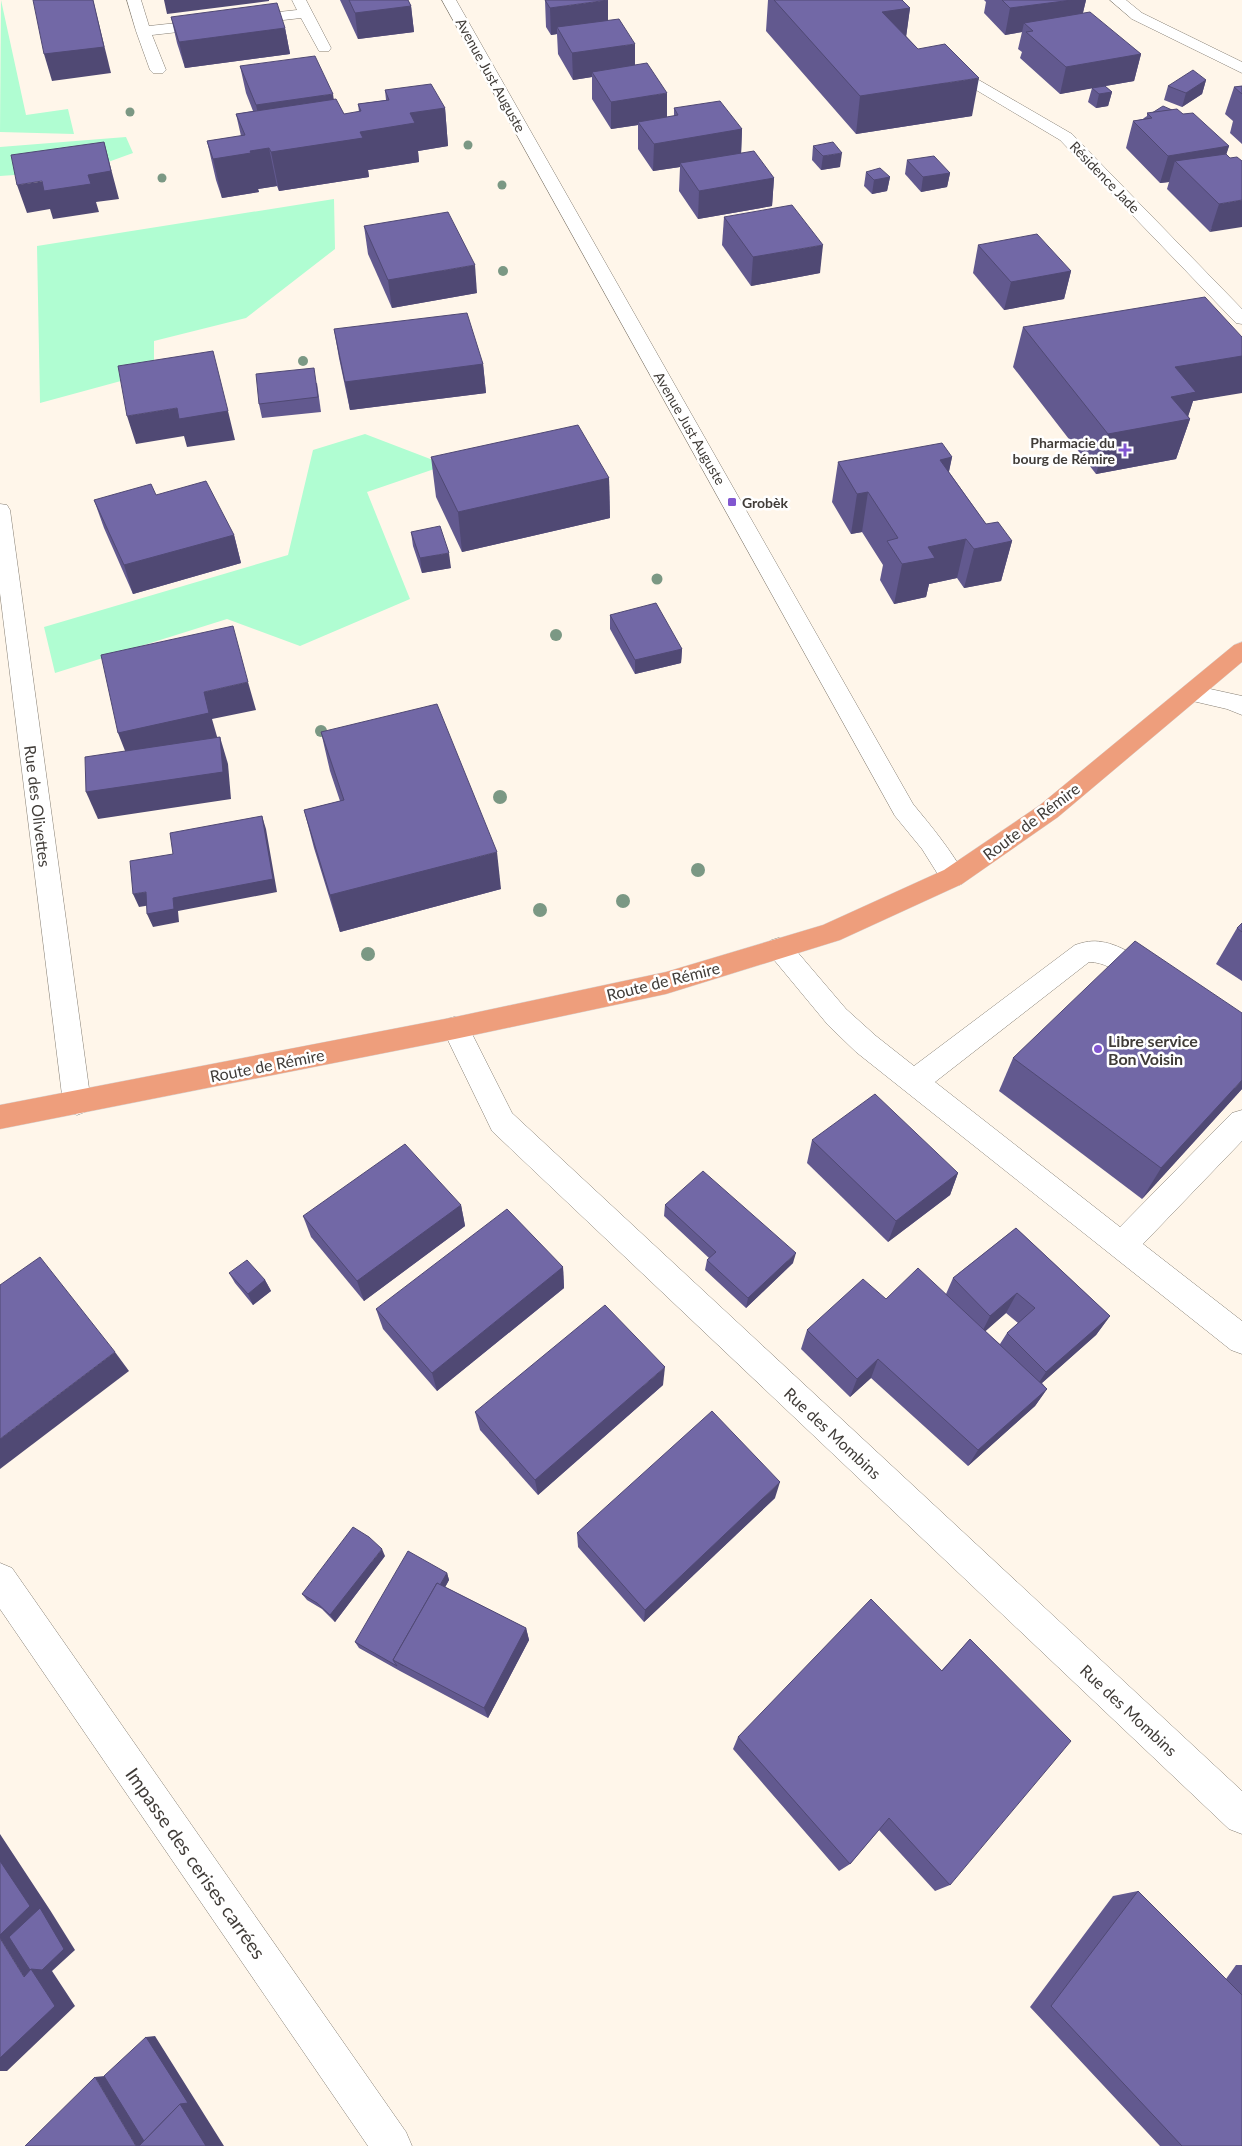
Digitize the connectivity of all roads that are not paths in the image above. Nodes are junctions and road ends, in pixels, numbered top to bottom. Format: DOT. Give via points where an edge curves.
graph roads {
  1 [pos="134,0"];
  2 [pos="449,0"];
  3 [pos="1117,0"];
  4 [pos="302,6"];
  5 [pos="143,31"];
  6 [pos="324,48"];
  7 [pos="945,66"];
  8 [pos="1242,68"];
  9 [pos="158,70"];
  10 [pos="1242,319"];
  11 [pos="0,510"];
  12 [pos="1242,650"];
  13 [pos="1192,692"];
  14 [pos="1242,707"];
  15 [pos="953,877"];
  16 [pos="779,948"];
  17 [pos="1170,995"];
  18 [pos="455,1028"];
  19 [pos="914,1082"];
  20 [pos="77,1103"];
  21 [pos="0,1117"];
  22 [pos="1242,1122"];
  23 [pos="1122,1245"];
  24 [pos="1242,1340"];
  25 [pos="0,1580"];
  26 [pos="1242,1816"];
  27 [pos="392,2146"];
  1 -- 5 [label="street"];
  2 -- 15 [label="street, Avenue Just Auguste" via="904,810 931,842"];
  3 -- 8 [label="street" via="1136,16"];
  4 -- 5 [label="street" via="168,30"];
  4 -- 6 [label="street"];
  5 -- 9 [label="street"];
  7 -- 10 [label="street, Résidence Jade" via="1066,137"];
  11 -- 20 [label="street, Rue des Olivettes"];
  12 -- 13 [label="main road, Route de Rémire"];
  13 -- 14 [label="street"];
  13 -- 15 [label="main road, Route de Rémire" via="1049,811"];
  15 -- 16 [label="main road, Route de Rémire" via="830,933"];
  16 -- 18 [label="main road, Route de Rémire" via="666,983"];
  16 -- 19 [label="street" via="837,1017"];
  17 -- 19 [label="street" via="1121,960 1103,952 1084,952"];
  18 -- 20 [label="main road, Route de Rémire"];
  18 -- 26 [label="street, Rue des Mombins" via="502,1122"];
  19 -- 23 [label="street"];
  20 -- 21 [label="main road, Route de Rémire"];
  22 -- 23 [label="street"];
  23 -- 24 [label="street"];
  25 -- 27 [label="street, Impasse des cerises carrées"];
}
